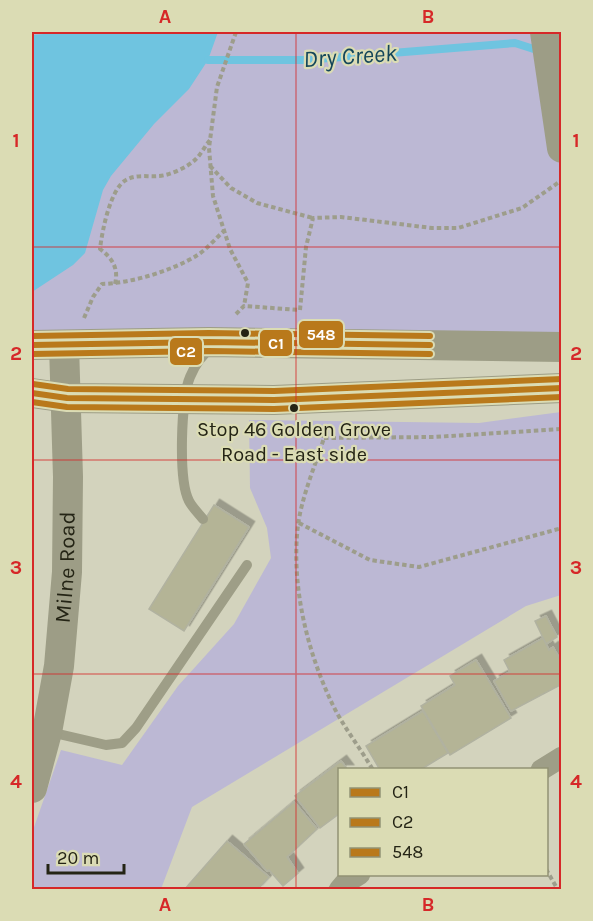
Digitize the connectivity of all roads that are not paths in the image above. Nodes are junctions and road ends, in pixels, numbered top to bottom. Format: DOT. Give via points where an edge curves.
graph roads {
  1 [pos="545,33"];
  2 [pos="561,148"];
  3 [pos="73,335"];
  4 [pos="215,342"];
  5 [pos="32,345"];
  6 [pos="561,347"];
  7 [pos="561,388"];
  8 [pos="32,393"];
  9 [pos="67,398"];
  10 [pos="185,399"];
  11 [pos="202,519"];
  12 [pos="247,565"];
  13 [pos="47,732"];
  14 [pos="561,757"];
  15 [pos="544,768"];
  16 [pos="32,788"];
  17 [pos="357,876"];
  18 [pos="339,890"];
  1 -- 2 [label="main road"];
  3 -- 4 [label="main road"];
  3 -- 5 [label="main road"];
  3 -- 9 [label="main road, Milne Road"];
  4 -- 6 [label="main road"];
  4 -- 10 [label="lane" via="195,365"];
  7 -- 10 [label="main road"];
  8 -- 9 [label="main road"];
  9 -- 10 [label="main road"];
  9 -- 13 [label="main road, Milne Road" via="67,572 60,666"];
  10 -- 11 [label="lane" via="183,482 189,501"];
  12 -- 13 [label="lane" via="122,743 106,746"];
  13 -- 16 [label="main road, Milne Road"];
  14 -- 15 [label="street"];
  17 -- 18 [label="street"];
}
